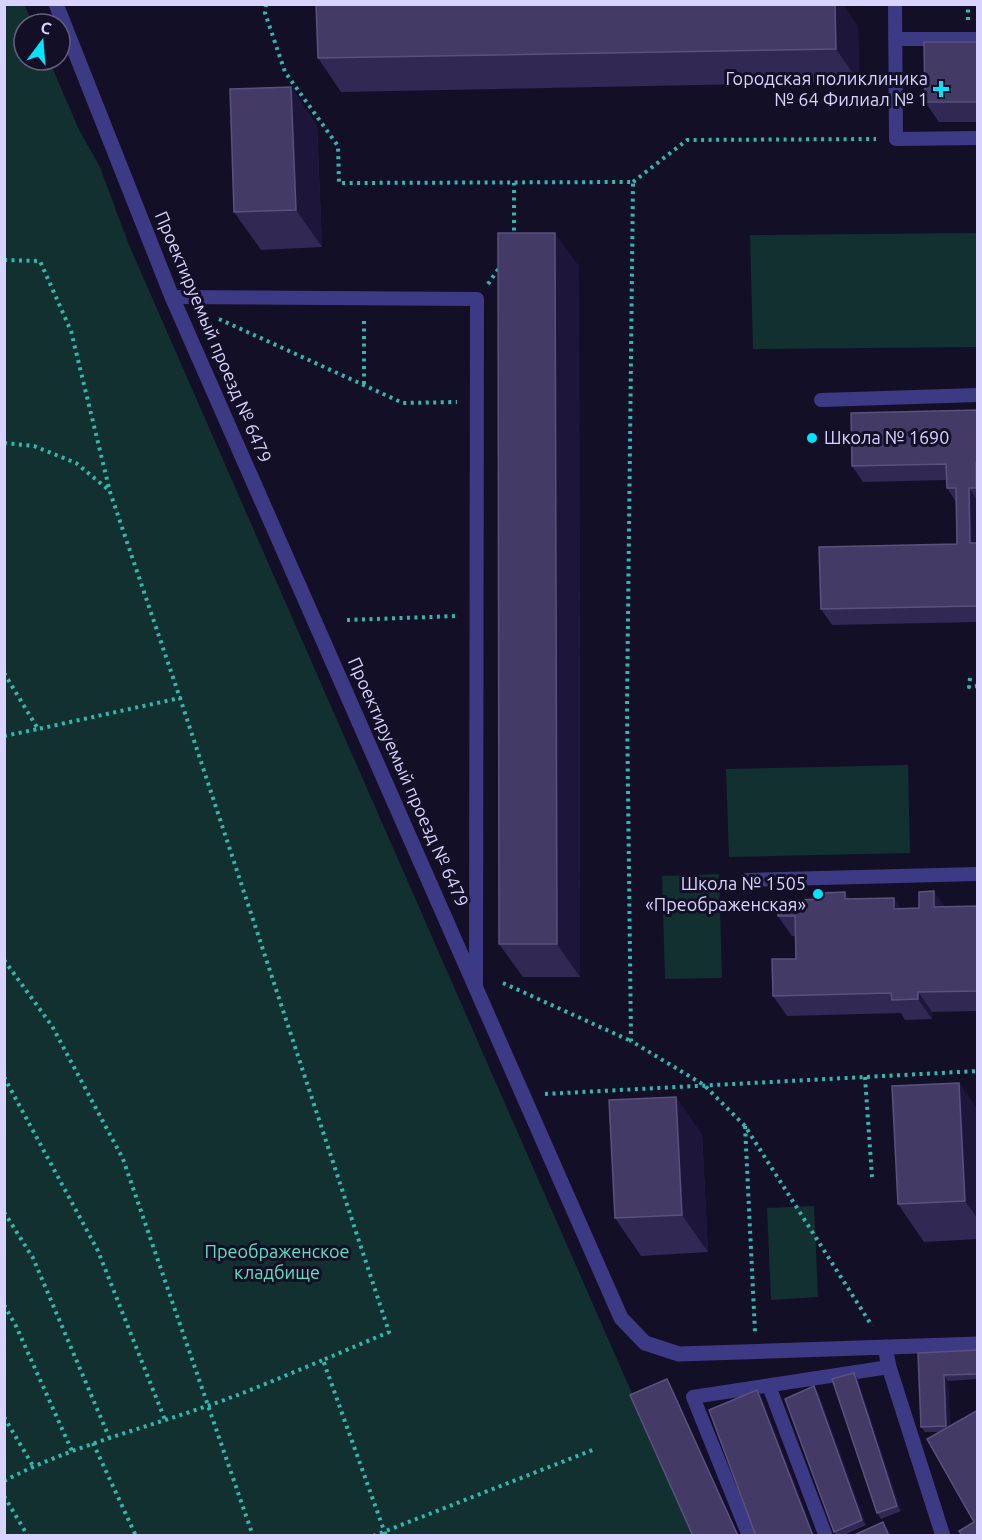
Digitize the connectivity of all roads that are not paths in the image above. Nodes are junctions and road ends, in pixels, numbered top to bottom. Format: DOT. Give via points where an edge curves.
graph roads {
  1 [pos="56,4"];
  2 [pos="895,4"];
  3 [pos="895,39"];
  4 [pos="978,39"];
  5 [pos="978,138"];
  6 [pos="172,297"];
  7 [pos="978,395"];
  8 [pos="821,400"];
  9 [pos="978,874"];
  10 [pos="747,880"];
  11 [pos="476,986"];
  12 [pos="978,1344"];
  13 [pos="885,1347"];
  14 [pos="889,1367"];
  15 [pos="769,1386"];
  16 [pos="825,1534"];
  17 [pos="749,1536"];
  18 [pos="943,1536"];
  1 -- 6 [label="street, Проектируемый проезд № 6479"];
  2 -- 3 [label="lane"];
  3 -- 4 [label="lane"];
  3 -- 5 [label="lane" via="896,139"];
  6 -- 11 [label="street, Проектируемый проезд № 6479"];
  6 -- 11 [label="lane" via="477,299"];
  7 -- 8 [label="lane"];
  9 -- 10 [label="lane"];
  11 -- 13 [label="street, Проектируемый проезд № 6479" via="621,1318 645,1343 679,1354"];
  12 -- 13 [label="street, Проектируемый проезд № 6479"];
  13 -- 14 [label="street"];
  14 -- 15 [label="lane"];
  14 -- 18 [label="street"];
  15 -- 16 [label="lane"];
  15 -- 17 [label="lane" via="693,1397"];
}
